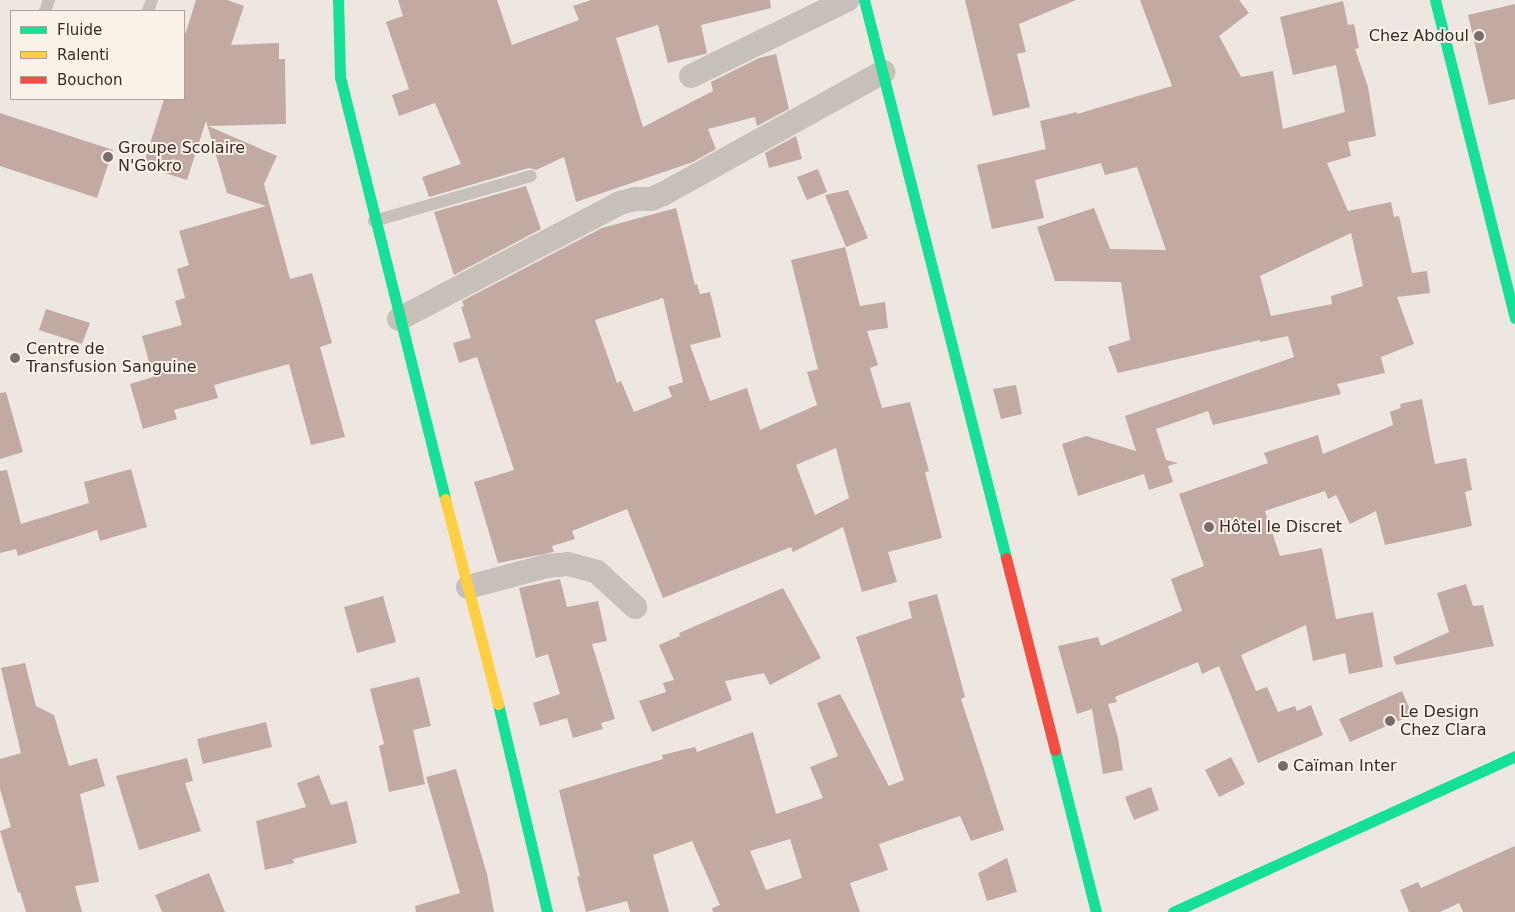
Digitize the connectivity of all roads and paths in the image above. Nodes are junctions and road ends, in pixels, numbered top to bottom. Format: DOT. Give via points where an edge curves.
graph roads {
  1 [pos="338,0"];
  2 [pos="846,0"];
  3 [pos="864,0"];
  4 [pos="1435,0"];
  5 [pos="883,72"];
  6 [pos="691,76"];
  7 [pos="531,176"];
  8 [pos="374,221"];
  9 [pos="1515,318"];
  10 [pos="399,319"];
  11 [pos="468,587"];
  12 [pos="635,607"];
  13 [pos="1515,756"];
  14 [pos="547,912"];
  15 [pos="1096,912"];
  16 [pos="1173,912"];
  1 -- 8 [label="street" via="340,77"];
  2 -- 6 [label="street"];
  3 -- 5 [label="street"];
  4 -- 9 [label="street"];
  5 -- 10 [label="street" via="663,194 620,203"];
  5 -- 15 [label="street"];
  7 -- 8 [label="lane"];
  8 -- 10 [label="street"];
  10 -- 11 [label="street"];
  11 -- 12 [label="street" via="546,566 568,564 597,572"];
  11 -- 14 [label="street"];
  13 -- 16 [label="street"];
}
